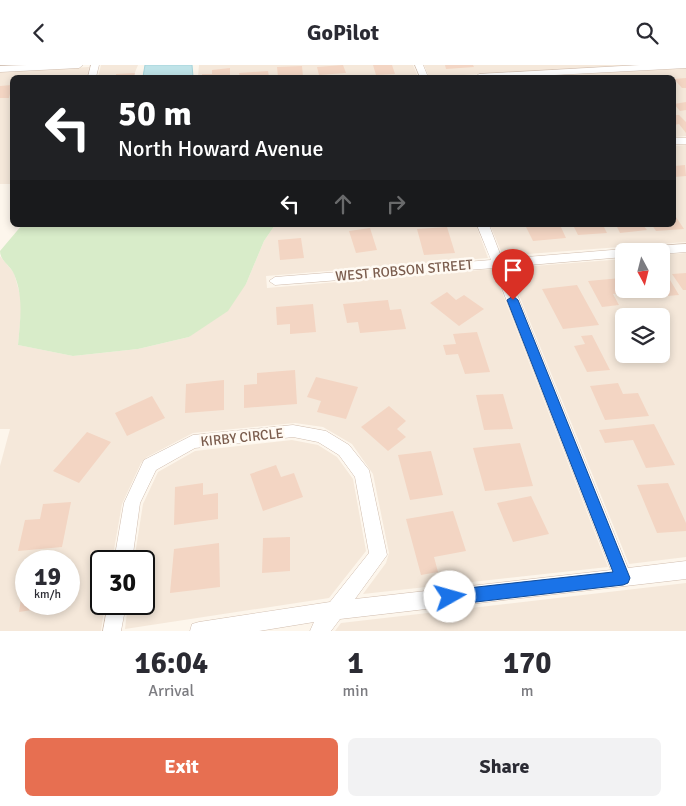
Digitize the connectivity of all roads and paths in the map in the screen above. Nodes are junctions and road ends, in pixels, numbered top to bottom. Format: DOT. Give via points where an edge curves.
graph roads {
  1 [pos="78,65"];
  2 [pos="686,65"];
  3 [pos="0,69"];
  4 [pos="514,75"];
  5 [pos="484,227"];
  6 [pos="686,247"];
  7 [pos="670,248"];
  8 [pos="615,254"];
  9 [pos="498,263"];
  10 [pos="274,281"];
  11 [pos="125,550"];
  12 [pos="686,570"];
  13 [pos="623,578"];
  14 [pos="335,610"];
  15 [pos="115,615"];
  16 [pos="112,631"];
  17 [pos="199,631"];
  18 [pos="319,631"];
  1 -- 3 [label="street"];
  2 -- 4 [label="street"];
  5 -- 9 [label="street"];
  6 -- 7 [label="street"];
  8 -- 9 [label="street, WEST ROBSON STREET"];
  9 -- 10 [label="street, WEST ROBSON STREET"];
  9 -- 13 [label="street"];
  11 -- 14 [label="street, KIRBY CIRCLE" via="132,503 150,465 193,442 293,431 321,436 344,450 363,475 378,555"];
  12 -- 13 [label="street"];
  13 -- 14 [label="street"];
  14 -- 17 [label="street"];
  14 -- 18 [label="street, KIRBY CIRCLE"];
  15 -- 16 [label="street"];
}
